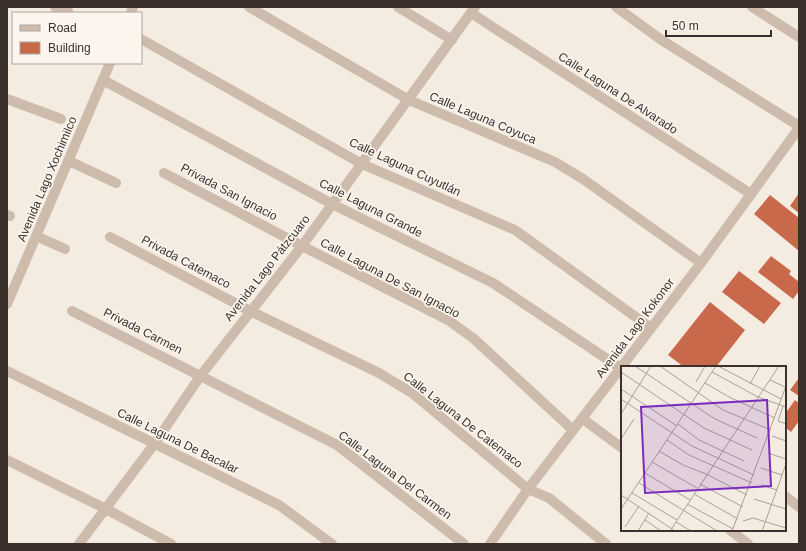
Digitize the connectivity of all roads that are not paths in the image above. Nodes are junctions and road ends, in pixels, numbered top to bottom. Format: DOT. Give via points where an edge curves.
graph roads {
  1 [pos="55,7"];
  2 [pos="249,7"];
  3 [pos="398,7"];
  4 [pos="616,7"];
  5 [pos="752,7"];
  6 [pos="473,10"];
  7 [pos="68,11"];
  8 [pos="799,37"];
  9 [pos="142,40"];
  10 [pos="452,40"];
  11 [pos="110,64"];
  12 [pos="103,80"];
  13 [pos="7,99"];
  14 [pos="409,100"];
  15 [pos="60,119"];
  16 [pos="799,127"];
  17 [pos="69,161"];
  18 [pos="362,164"];
  19 [pos="164,173"];
  20 [pos="116,183"];
  21 [pos="751,194"];
  22 [pos="332,204"];
  23 [pos="36,236"];
  24 [pos="110,236"];
  25 [pos="302,246"];
  26 [pos="65,249"];
  27 [pos="701,263"];
  28 [pos="7,304"];
  29 [pos="72,311"];
  30 [pos="250,311"];
  31 [pos="651,328"];
  32 [pos="623,366"];
  33 [pos="621,367"];
  34 [pos="621,369"];
  35 [pos="7,371"];
  36 [pos="201,375"];
  37 [pos="583,418"];
  38 [pos="573,430"];
  39 [pos="155,443"];
  40 [pos="621,447"];
  41 [pos="7,460"];
  42 [pos="528,489"];
  43 [pos="786,497"];
  44 [pos="799,507"];
  45 [pos="106,509"];
  46 [pos="731,531"];
  47 [pos="79,544"];
  48 [pos="171,544"];
  49 [pos="332,544"];
  50 [pos="464,544"];
  51 [pos="490,544"];
  52 [pos="606,544"];
  53 [pos="748,544"];
  1 -- 7 [label="street"];
  2 -- 14 [label="street, Calle Laguna Coyuca"];
  3 -- 10 [label="street"];
  4 -- 16 [label="street" via="663,41"];
  5 -- 8 [label="street"];
  6 -- 10 [label="street, Avenida Lago Pátzcuaro"];
  6 -- 21 [label="street, Calle Laguna De Alvarado"];
  9 -- 18 [label="street, Calle Laguna Cuyutlán"];
  10 -- 14 [label="street, Avenida Lago Pátzcuaro"];
  11 -- 12 [label="street, Avenida Lago Xochimilco"];
  12 -- 17 [label="street, Avenida Lago Xochimilco"];
  12 -- 22 [label="street, Calle Laguna Grande"];
  13 -- 15 [label="street"];
  14 -- 18 [label="street, Avenida Lago Pátzcuaro"];
  14 -- 27 [label="street, Calle Laguna Coyuca" via="555,162"];
  16 -- 21 [label="street, Avenida Lago Kokonor"];
  17 -- 20 [label="street"];
  17 -- 23 [label="street, Avenida Lago Xochimilco"];
  18 -- 22 [label="street, Avenida Lago Pátzcuaro"];
  18 -- 31 [label="street, Calle Laguna Cuyutlán" via="515,230"];
  19 -- 25 [label="street, Privada San Ignacio"];
  21 -- 27 [label="street, Avenida Lago Kokonor"];
  22 -- 25 [label="street, Avenida Lago Pátzcuaro"];
  22 -- 33 [label="street, Calle Laguna Grande" via="493,283"];
  23 -- 26 [label="street"];
  23 -- 28 [label="street, Avenida Lago Xochimilco"];
  24 -- 30 [label="street, Privada Catemaco"];
  25 -- 30 [label="street, Avenida Lago Pátzcuaro"];
  25 -- 38 [label="street, Calle Laguna De San Ignacio" via="448,320 473,338"];
  27 -- 31 [label="street, Avenida Lago Kokonor"];
  29 -- 36 [label="street, Privada Carmen"];
  30 -- 36 [label="street, Avenida Lago Pátzcuaro"];
  30 -- 42 [label="street, Calle Laguna De Catemaco" via="379,373 412,393"];
  31 -- 32 [label="street, Avenida Lago Kokonor"];
  34 -- 37 [label="street, Avenida Lago Kokonor"];
  35 -- 39 [label="street, Calle Laguna De Bacalar"];
  36 -- 39 [label="street, Avenida Lago Pátzcuaro"];
  36 -- 50 [label="street, Calle Laguna Del Carmen" via="337,445"];
  37 -- 38 [label="street, Avenida Lago Kokonor"];
  37 -- 40 [label="street"];
  38 -- 42 [label="street, Avenida Lago Kokonor"];
  39 -- 45 [label="street, Avenida Lago Pátzcuaro"];
  39 -- 49 [label="street, Calle Laguna De Bacalar" via="279,505"];
  41 -- 45 [label="street"];
  42 -- 51 [label="street, Avenida Lago Kokonor"];
  42 -- 52 [label="street, Calle Laguna De Catemaco" via="549,498"];
  43 -- 44 [label="street"];
  45 -- 47 [label="street, Avenida Lago Pátzcuaro"];
  45 -- 48 [label="street"];
  46 -- 53 [label="street"];
}
